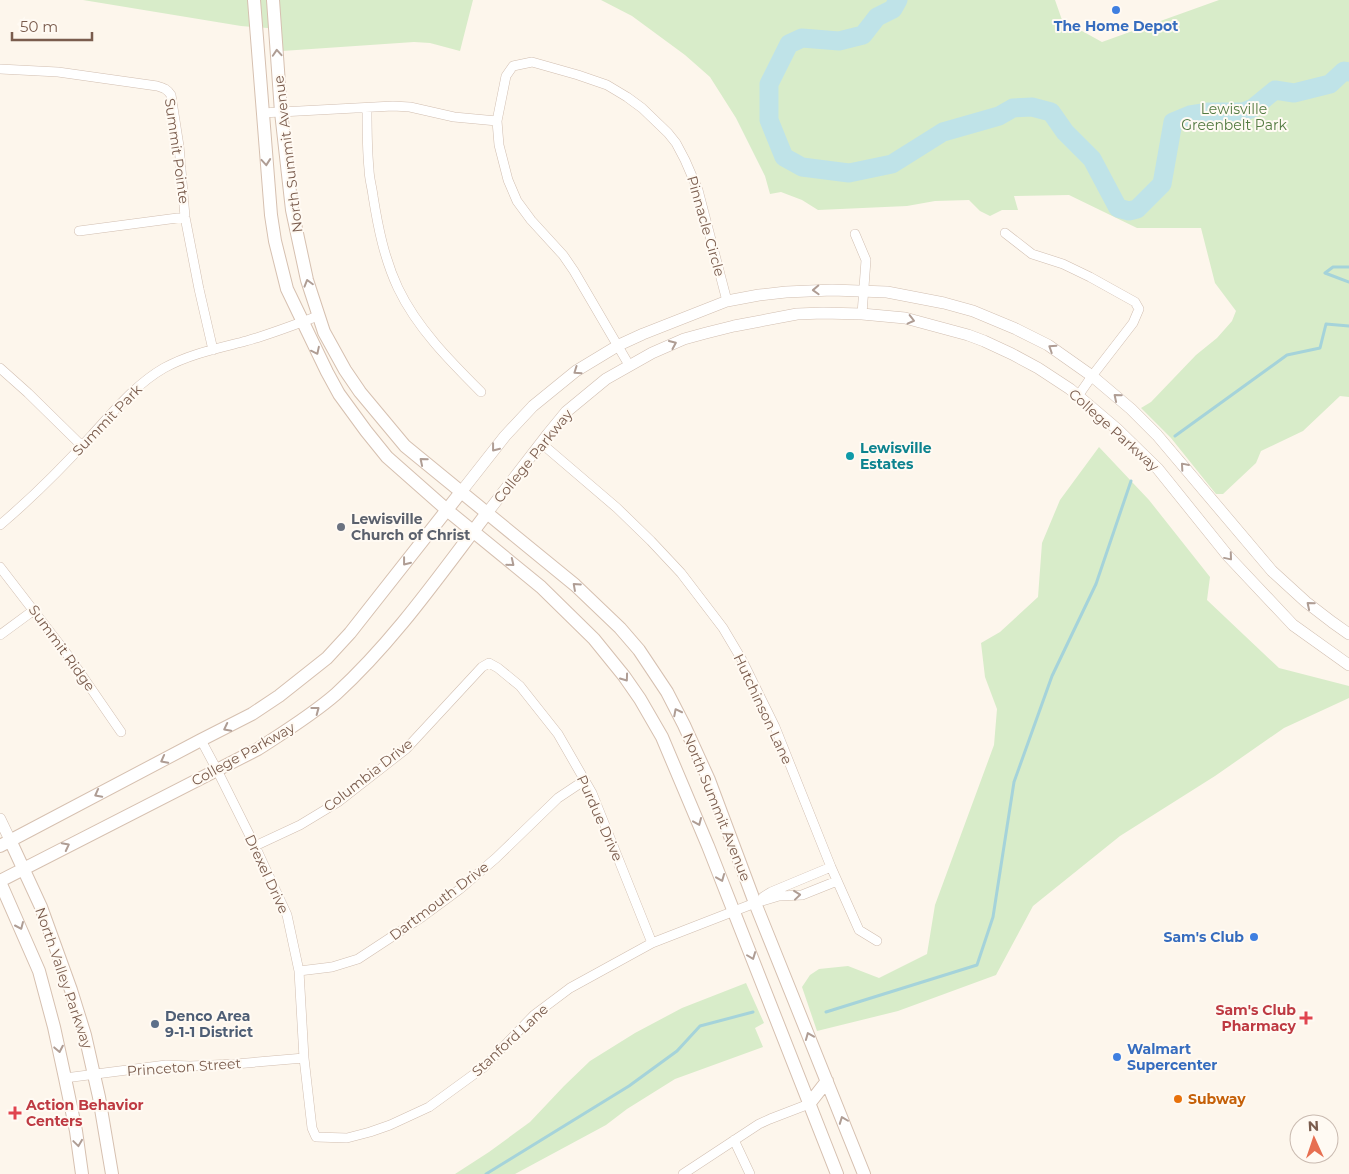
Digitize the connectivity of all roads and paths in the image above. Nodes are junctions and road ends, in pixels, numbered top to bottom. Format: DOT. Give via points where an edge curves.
graph roads {
  1 [pos="254,0"];
  2 [pos="273,0"];
  3 [pos="0,69"];
  4 [pos="367,108"];
  5 [pos="281,112"];
  6 [pos="262,114"];
  7 [pos="497,121"];
  8 [pos="185,217"];
  9 [pos="79,231"];
  10 [pos="1005,233"];
  11 [pos="855,234"];
  12 [pos="865,290"];
  13 [pos="727,301"];
  14 [pos="862,314"];
  15 [pos="318,316"];
  16 [pos="302,322"];
  17 [pos="619,345"];
  18 [pos="213,350"];
  19 [pos="629,365"];
  20 [pos="0,368"];
  21 [pos="1092,376"];
  22 [pos="481,392"];
  23 [pos="1078,396"];
  24 [pos="541,443"];
  25 [pos="82,446"];
  26 [pos="461,492"];
  27 [pos="1216,503"];
  28 [pos="447,510"];
  29 [pos="487,513"];
  30 [pos="1199,518"];
  31 [pos="0,525"];
  32 [pos="473,532"];
  33 [pos="0,567"];
  34 [pos="34,610"];
  35 [pos="1349,634"];
  36 [pos="0,635"];
  37 [pos="488,663"];
  38 [pos="1349,665"];
  39 [pos="121,732"];
  40 [pos="201,740"];
  41 [pos="217,770"];
  42 [pos="585,780"];
  43 [pos="0,820"];
  44 [pos="5,843"];
  45 [pos="255,846"];
  46 [pos="831,866"];
  47 [pos="23,868"];
  48 [pos="0,881"];
  49 [pos="837,881"];
  50 [pos="755,903"];
  51 [pos="734,911"];
  52 [pos="876,941"];
  53 [pos="652,943"];
  54 [pos="299,971"];
  55 [pos="304,1058"];
  56 [pos="94,1074"];
  57 [pos="65,1078"];
  58 [pos="827,1081"];
  59 [pos="809,1104"];
  60 [pos="316,1137"];
  61 [pos="734,1140"];
  62 [pos="82,1174"];
  63 [pos="112,1174"];
  64 [pos="682,1174"];
  65 [pos="750,1174"];
  66 [pos="838,1174"];
  67 [pos="864,1174"];
  1 -- 6 [label="main road, North Summit Avenue"];
  5 -- 2 [label="main road, North Summit Avenue, one-way"];
  3 -- 8 [label="street, Summit Pointe" via="58,72 157,86 168,91 179,146"];
  4 -- 5 [label="street"];
  4 -- 7 [label="street" via="410,107 454,117"];
  4 -- 22 [label="street" via="369,172 384,254 398,289 431,339"];
  5 -- 6 [label="street"];
  15 -- 5 [label="main road, North Summit Avenue, one-way" via="292,210"];
  6 -- 16 [label="main road, North Summit Avenue, one-way" via="270,216 287,289"];
  7 -- 13 [label="street, Pinnacle Circle" via="506,76 513,66 532,62 607,85 642,108 676,143 692,174"];
  7 -- 17 [label="street, Pinnacle Circle" via="502,162 517,201 574,271"];
  8 -- 9 [label="street"];
  8 -- 18 [label="street, Summit Pointe"];
  10 -- 21 [label="street" via="1032,254 1063,264 1135,302 1139,309 1133,323"];
  11 -- 12 [label="street" via="866,260"];
  12 -- 13 [label="street, College Parkway, one-way" via="786,292"];
  12 -- 14 [label="street"];
  21 -- 12 [label="street, College Parkway, one-way" via="1048,345 973,311 935,301"];
  13 -- 17 [label="street, College Parkway"];
  19 -- 14 [label="street, College Parkway, one-way" via="684,339 734,326 797,314"];
  14 -- 23 [label="street, College Parkway, one-way" via="905,318 984,341 1038,368"];
  15 -- 16 [label="street, Summit Park"];
  26 -- 15 [label="main road, North Summit Avenue, one-way" via="405,446 360,392"];
  16 -- 18 [label="street, Summit Park"];
  16 -- 28 [label="main road, North Summit Avenue, one-way" via="339,394 366,431 387,457"];
  17 -- 19 [label="street, Pinnacle Circle"];
  17 -- 26 [label="street, College Parkway, one-way" via="576,371 533,406"];
  18 -- 25 [label="street, Summit Park" via="178,361 149,378"];
  19 -- 24 [label="street, College Parkway" via="606,379 566,412"];
  20 -- 25 [label="street"];
  21 -- 23 [label="street"];
  27 -- 21 [label="street, College Parkway, one-way" via="1157,435"];
  23 -- 30 [label="street, College Parkway" via="1158,469"];
  24 -- 29 [label="street, College Parkway"];
  24 -- 46 [label="street, Hutchinson Lane" via="617,508 651,542 681,573 723,628 775,727"];
  25 -- 31 [label="street, Summit Park" via="33,497"];
  26 -- 28 [label="main road, College Parkway"];
  26 -- 29 [label="main road, North Summit Avenue"];
  27 -- 30 [label="street"];
  35 -- 27 [label="street, College Parkway, one-way" via="1272,571"];
  28 -- 32 [label="main road, North Summit Avenue"];
  28 -- 40 [label="main road, College Parkway, one-way" via="327,658 252,714"];
  29 -- 32 [label="main road, College Parkway"];
  50 -- 29 [label="main road, North Summit Avenue, one-way" via="701,762 667,692 644,657 620,628 575,585"];
  30 -- 38 [label="street, College Parkway, one-way" via="1228,556 1293,625"];
  41 -- 32 [label="main road, College Parkway, one-way" via="258,749 335,695 378,653"];
  32 -- 51 [label="main road, North Summit Avenue, one-way" via="541,588 594,639 635,692 662,737"];
  33 -- 34 [label="street, Summit Ridge"];
  34 -- 36 [label="street"];
  34 -- 39 [label="street, Summit Ridge"];
  37 -- 42 [label="street, Purdue Drive" via="520,686 558,734"];
  37 -- 45 [label="street, Columbia Drive" via="406,749 338,802 300,825"];
  40 -- 41 [label="street, Drexel Drive"];
  40 -- 44 [label="main road, College Parkway, one-way"];
  41 -- 45 [label="street, Drexel Drive"];
  47 -- 41 [label="main road, College Parkway, one-way"];
  42 -- 53 [label="street, Purdue Drive"];
  42 -- 54 [label="street, Dartmouth Drive" via="558,798 489,864 422,917 358,958 332,967"];
  43 -- 44 [label="street, North Valley Parkway"];
  44 -- 47 [label="main road, North Valley Parkway"];
  45 -- 54 [label="street, Drexel Drive" via="284,907"];
  46 -- 49 [label="street, Hutchinson Lane"];
  46 -- 50 [label="street, Stanford Lane" via="771,892"];
  47 -- 48 [label="main road, College Parkway"];
  47 -- 56 [label="main road, North Valley Parkway" via="41,907 73,997"];
  48 -- 57 [label="main road, North Valley Parkway, one-way" via="39,971"];
  50 -- 49 [label="street, Stanford Lane, one-way" via="779,896 802,895"];
  49 -- 52 [label="street, Hutchinson Lane" via="859,930"];
  50 -- 51 [label="street, Stanford Lane"];
  58 -- 50 [label="main road, North Summit Avenue, one-way"];
  51 -- 53 [label="street, Stanford Lane"];
  51 -- 59 [label="main road, North Summit Avenue, one-way"];
  53 -- 60 [label="street, Stanford Lane" via="570,988 534,1015 484,1067 428,1107 370,1132 347,1138"];
  54 -- 55 [label="street, Drexel Drive"];
  55 -- 56 [label="street, Princeton Street" via="166,1065"];
  55 -- 60 [label="street, Drexel Drive" via="312,1128"];
  56 -- 57 [label="street, Princeton Street"];
  56 -- 63 [label="main road, North Valley Parkway"];
  57 -- 62 [label="main road, North Valley Parkway, one-way"];
  58 -- 59 [label="main road"];
  67 -- 58 [label="main road, North Summit Avenue, one-way"];
  59 -- 61 [label="street" via="770,1118"];
  59 -- 66 [label="main road, North Summit Avenue"];
  61 -- 64 [label="street"];
  61 -- 65 [label="street"];
}
